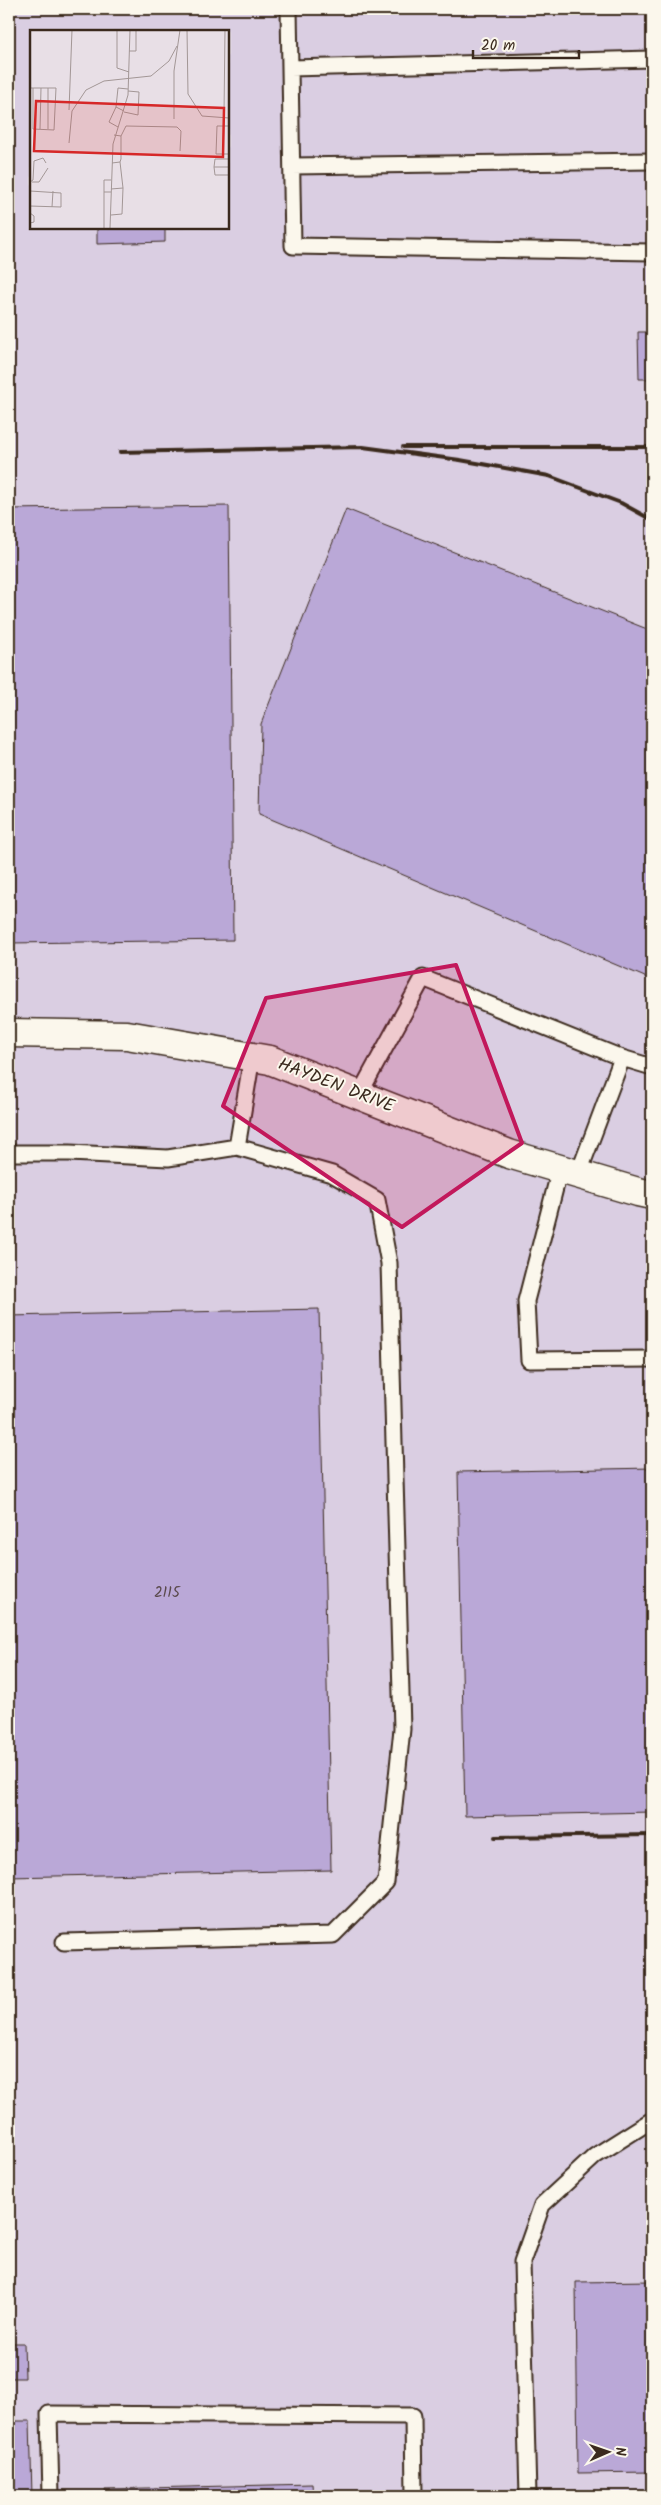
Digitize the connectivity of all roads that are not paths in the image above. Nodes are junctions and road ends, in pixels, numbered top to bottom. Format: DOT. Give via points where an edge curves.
graph roads {
  1 [pos="289,9"];
  2 [pos="652,59"];
  3 [pos="290,68"];
  4 [pos="652,161"];
  5 [pos="292,166"];
  6 [pos="652,252"];
  7 [pos="9,1033"];
  8 [pos="252,1057"];
  9 [pos="622,1058"];
  10 [pos="652,1067"];
  11 [pos="359,1095"];
  12 [pos="237,1147"];
  13 [pos="9,1153"];
  14 [pos="569,1172"];
  15 [pos="652,1195"];
  16 [pos="652,1359"];
  17 [pos="64,1942"];
  18 [pos="652,2120"];
  19 [pos="51,2496"];
  20 [pos="414,2496"];
  21 [pos="528,2496"];
  1 -- 3 [label="lane"];
  2 -- 3 [label="lane"];
  3 -- 5 [label="lane"];
  4 -- 5 [label="lane"];
  5 -- 6 [label="lane" via="293,246"];
  7 -- 8 [label="street, HAYDEN DRIVE" via="127,1035"];
  8 -- 11 [label="street, HAYDEN DRIVE" via="270,1060"];
  8 -- 12 [label="lane"];
  9 -- 10 [label="lane"];
  9 -- 11 [label="lane" via="424,978"];
  9 -- 14 [label="lane"];
  11 -- 14 [label="street, HAYDEN DRIVE" via="509,1154"];
  12 -- 13 [label="lane" via="168,1158"];
  12 -- 17 [label="lane" via="332,1174 377,1200 389,1264 402,1728 386,1882 333,1935"];
  14 -- 15 [label="street, HAYDEN DRIVE"];
  14 -- 16 [label="lane" via="526,1301 529,1360"];
  18 -- 21 [label="lane" via="595,2156 542,2205 522,2262"];
  19 -- 20 [label="lane" via="49,2414 413,2416"];
}
